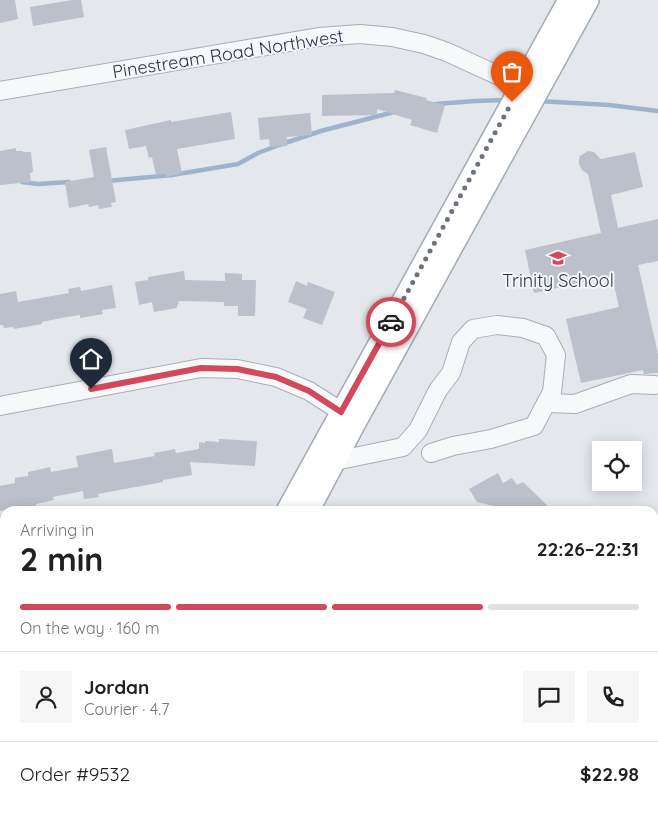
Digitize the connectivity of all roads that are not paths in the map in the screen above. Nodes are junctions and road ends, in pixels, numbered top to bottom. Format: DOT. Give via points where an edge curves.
graph roads {
  1 [pos="569,0"];
  2 [pos="588,0"];
  3 [pos="529,90"];
  4 [pos="0,91"];
  5 [pos="656,385"];
  6 [pos="546,403"];
  7 [pos="0,406"];
  8 [pos="348,416"];
  9 [pos="431,453"];
  10 [pos="335,461"];
  11 [pos="290,506"];
  12 [pos="311,506"];
  1 -- 3 [label="main road"];
  2 -- 3 [label="main road"];
  3 -- 4 [label="street, Pinestream Road Northwest" via="424,44 360,34 319,37"];
  3 -- 8 [label="main road"];
  5 -- 6 [label="street" via="631,384 575,404"];
  6 -- 9 [label="street" via="534,426"];
  6 -- 10 [label="street" via="552,392 556,355 546,336 523,328 497,325 474,329 461,342 451,373 438,390 418,430 403,447"];
  7 -- 8 [label="street" via="201,368 237,369 276,377 309,391"];
  8 -- 10 [label="main road"];
  8 -- 11 [label="main road"];
  10 -- 12 [label="main road"];
}
